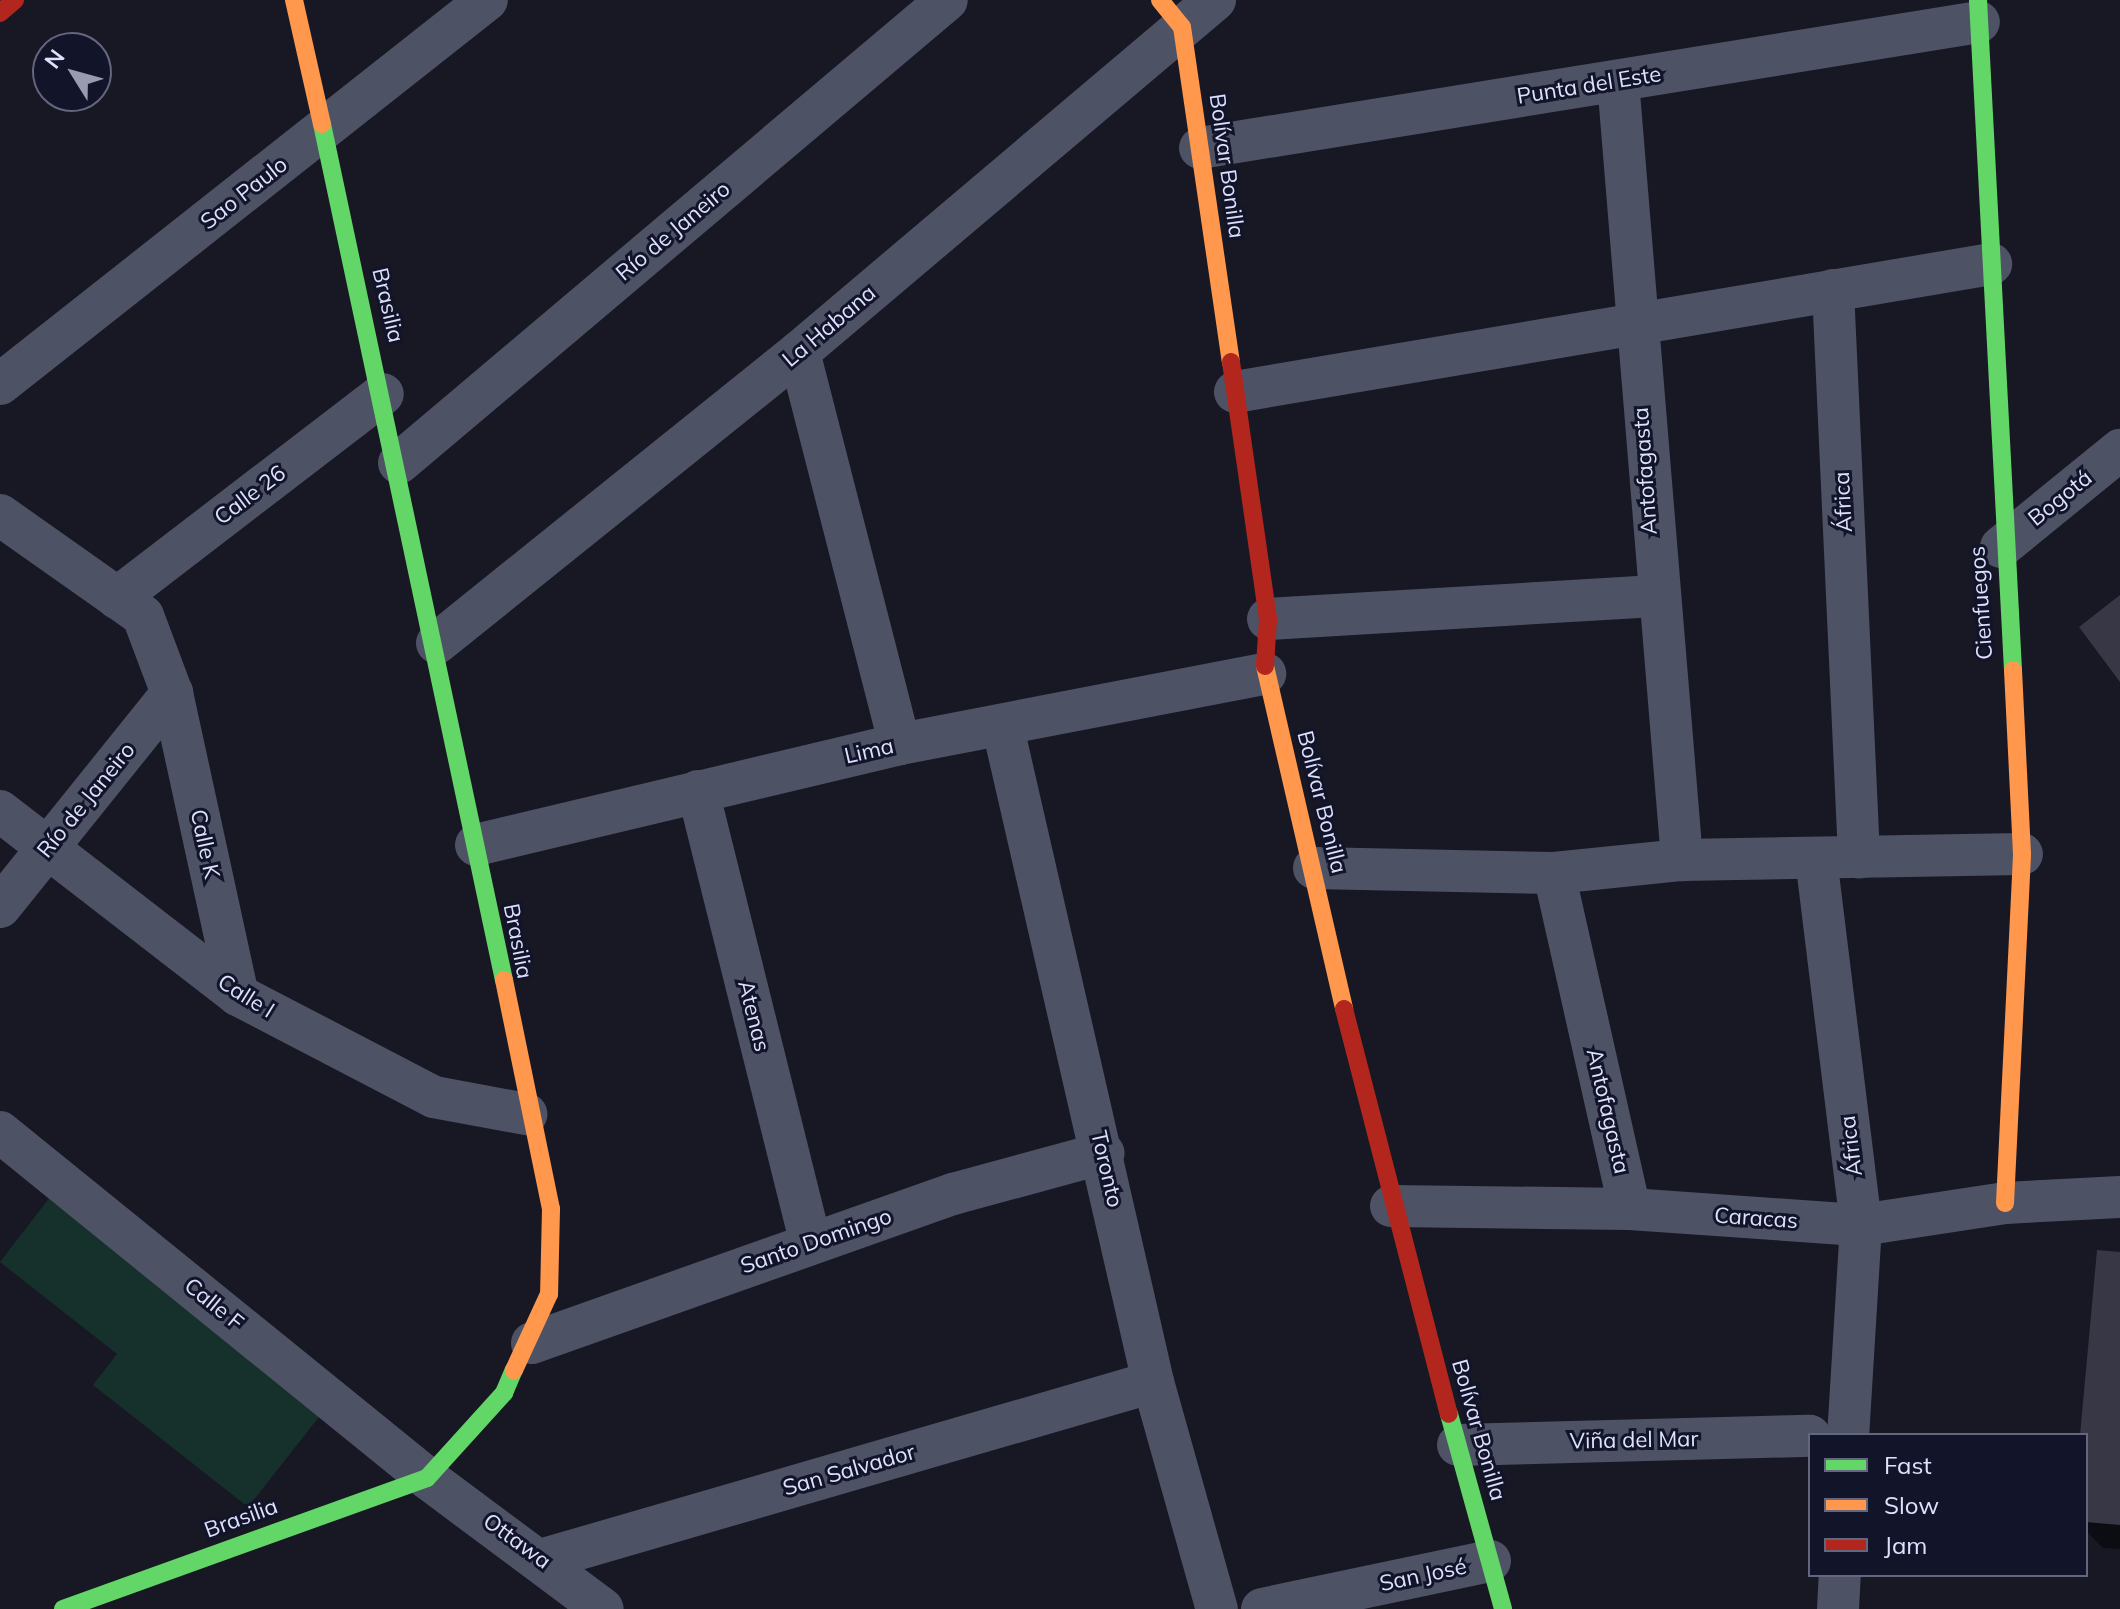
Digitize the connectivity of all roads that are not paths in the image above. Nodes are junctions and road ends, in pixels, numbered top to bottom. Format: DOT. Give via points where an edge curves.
graph roads {
  1 [pos="15,0"];
  2 [pos="294,0"];
  3 [pos="487,0"];
  4 [pos="947,0"];
  5 [pos="1215,0"];
  6 [pos="1978,11"];
  7 [pos="0,13"];
  8 [pos="1171,13"];
  9 [pos="1618,81"];
  10 [pos="324,130"];
  11 [pos="1200,148"];
  12 [pos="1991,264"];
  13 [pos="1833,290"];
  14 [pos="1634,324"];
  15 [pos="799,352"];
  16 [pos="0,384"];
  17 [pos="1235,392"];
  18 [pos="383,394"];
  19 [pos="2120,450"];
  20 [pos="399,463"];
  21 [pos="0,515"];
  22 [pos="2001,547"];
  23 [pos="1655,596"];
  24 [pos="117,598"];
  25 [pos="1268,619"];
  26 [pos="437,643"];
  27 [pos="1265,674"];
  28 [pos="172,693"];
  29 [pos="1003,728"];
  30 [pos="900,744"];
  31 [pos="698,791"];
  32 [pos="0,811"];
  33 [pos="476,845"];
  34 [pos="47,848"];
  35 [pos="2022,854"];
  36 [pos="1859,857"];
  37 [pos="1816,858"];
  38 [pos="1682,860"];
  39 [pos="1314,868"];
  40 [pos="1554,873"];
  41 [pos="0,907"];
  42 [pos="238,995"];
  43 [pos="526,1114"];
  44 [pos="0,1132"];
  45 [pos="1104,1153"];
  46 [pos="2120,1197"];
  47 [pos="2005,1203"];
  48 [pos="1391,1206"];
  49 [pos="1630,1209"];
  50 [pos="1861,1225"];
  51 [pos="810,1241"];
  52 [pos="532,1343"];
  53 [pos="1153,1382"];
  54 [pos="1848,1433"];
  55 [pos="1808,1436"];
  56 [pos="1458,1445"];
  57 [pos="427,1478"];
  58 [pos="544,1559"];
  59 [pos="1490,1561"];
  60 [pos="1840,1577"];
  61 [pos="63,1609"];
  62 [pos="603,1609"];
  63 [pos="1217,1609"];
  64 [pos="1262,1609"];
  65 [pos="1503,1609"];
  66 [pos="1838,1609"];
  1 -- 7 [label="street"];
  2 -- 10 [label="street, Brasilia"];
  3 -- 10 [label="street, Sao Paulo"];
  4 -- 20 [label="street, Río de Janeiro"];
  5 -- 8 [label="street, La Habana"];
  6 -- 9 [label="street, Punta del Este"];
  6 -- 12 [label="street, Cienfuegos"];
  8 -- 11 [label="street, Bolívar Bonilla"];
  8 -- 15 [label="street, La Habana"];
  9 -- 11 [label="street, Punta del Este"];
  9 -- 14 [label="street, Antofagasta"];
  10 -- 16 [label="street, Sao Paulo"];
  10 -- 18 [label="street, Brasilia"];
  11 -- 17 [label="street, Bolívar Bonilla"];
  12 -- 13 [label="street"];
  12 -- 22 [label="street, Cienfuegos"];
  13 -- 14 [label="street"];
  13 -- 36 [label="street, África"];
  14 -- 17 [label="street"];
  14 -- 23 [label="street, Antofagasta"];
  15 -- 26 [label="street, La Habana"];
  15 -- 30 [label="street"];
  17 -- 25 [label="street, Bolívar Bonilla"];
  18 -- 20 [label="street, Brasilia"];
  18 -- 24 [label="street, Calle 26"];
  19 -- 22 [label="street, Bogotá"];
  20 -- 26 [label="street, Brasilia"];
  21 -- 24 [label="street, Calle K"];
  22 -- 35 [label="street, Cienfuegos"];
  23 -- 25 [label="street"];
  23 -- 38 [label="street, Antofagasta"];
  24 -- 28 [label="street, Calle K" via="143,616"];
  25 -- 27 [label="street, Bolívar Bonilla"];
  26 -- 33 [label="street, Brasilia"];
  27 -- 29 [label="street, Lima"];
  27 -- 39 [label="street, Bolívar Bonilla"];
  28 -- 34 [label="street, Río de Janeiro"];
  28 -- 42 [label="street, Calle K"];
  29 -- 30 [label="street, Lima"];
  29 -- 45 [label="street, Toronto"];
  30 -- 31 [label="street, Lima"];
  31 -- 33 [label="street, Lima"];
  31 -- 51 [label="street, Atenas"];
  32 -- 34 [label="street, Calle I"];
  33 -- 43 [label="street, Brasilia"];
  34 -- 41 [label="street, Río de Janeiro"];
  34 -- 42 [label="street, Calle I"];
  35 -- 36 [label="street"];
  35 -- 47 [label="street, Cienfuegos"];
  36 -- 37 [label="street"];
  37 -- 38 [label="street"];
  37 -- 50 [label="street, África"];
  38 -- 40 [label="street"];
  39 -- 40 [label="street"];
  39 -- 48 [label="street, Bolívar Bonilla"];
  40 -- 49 [label="street, Antofagasta"];
  42 -- 43 [label="street, Calle I" via="434,1097"];
  43 -- 52 [label="street, Brasilia" via="552,1231 549,1294"];
  44 -- 57 [label="street, Calle F"];
  45 -- 51 [label="street, Santo Domingo"];
  45 -- 53 [label="street, Toronto"];
  46 -- 47 [label="street, Caracas"];
  47 -- 50 [label="street, Caracas"];
  48 -- 49 [label="street, Caracas"];
  48 -- 56 [label="street, Bolívar Bonilla"];
  49 -- 50 [label="street, Caracas"];
  50 -- 54 [label="street, África"];
  51 -- 52 [label="street, Santo Domingo"];
  52 -- 57 [label="street, Brasilia" via="473,1432"];
  53 -- 58 [label="street, San Salvador"];
  53 -- 63 [label="street, Toronto"];
  55 -- 56 [label="street, Viña del Mar"];
  56 -- 59 [label="street, Bolívar Bonilla"];
  57 -- 58 [label="street, Ottawa"];
  57 -- 61 [label="street, Brasilia"];
  58 -- 62 [label="street, Ottawa"];
  59 -- 64 [label="street, San José"];
  59 -- 65 [label="street, Bolívar Bonilla"];
  60 -- 66 [label="street"];
}
